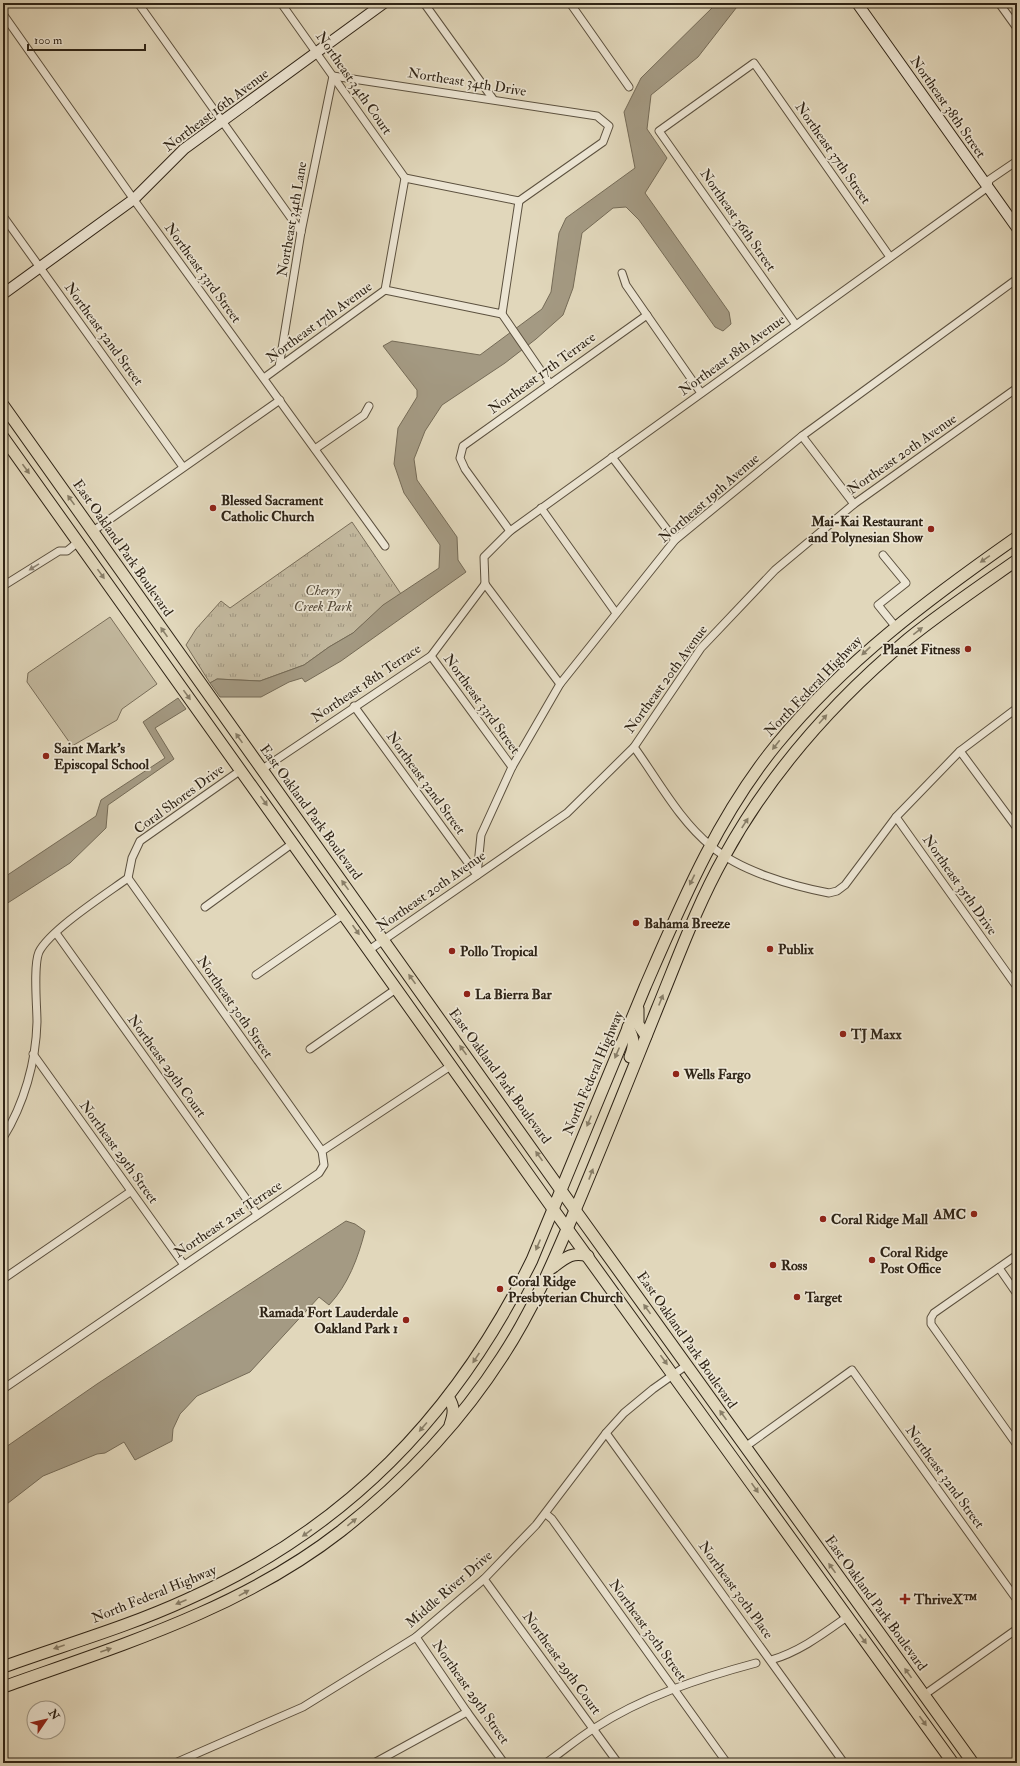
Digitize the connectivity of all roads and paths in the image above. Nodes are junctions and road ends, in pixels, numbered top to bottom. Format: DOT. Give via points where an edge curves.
graph roads {
  1 [pos="138,3"];
  2 [pos="281,3"];
  3 [pos="384,3"];
  4 [pos="424,3"];
  5 [pos="570,3"];
  6 [pos="857,3"];
  7 [pos="999,3"];
  8 [pos="3,14"];
  9 [pos="1017,28"];
  10 [pos="316,53"];
  11 [pos="754,63"];
  12 [pos="333,76"];
  13 [pos="629,87"];
  14 [pos="492,99"];
  15 [pos="221,120"];
  16 [pos="1017,161"];
  17 [pos="404,178"];
  18 [pos="988,187"];
  19 [pos="134,199"];
  20 [pos="519,201"];
  21 [pos="3,216"];
  22 [pos="1017,228"];
  23 [pos="301,232"];
  24 [pos="890,257"];
  25 [pos="39,266"];
  26 [pos="622,273"];
  27 [pos="1017,279"];
  28 [pos="7,288"];
  29 [pos="385,290"];
  30 [pos="3,294"];
  31 [pos="502,314"];
  32 [pos="647,315"];
  33 [pos="796,325"];
  34 [pos="279,367"];
  35 [pos="264,378"];
  36 [pos="550,384"];
  37 [pos="1017,388"];
  38 [pos="701,393"];
  39 [pos="280,400"];
  40 [pos="3,405"];
  41 [pos="369,406"];
  42 [pos="802,436"];
  43 [pos="3,438"];
  44 [pos="315,449"];
  45 [pos="612,457"];
  46 [pos="183,467"];
  47 [pos="854,504"];
  48 [pos="541,508"];
  49 [pos="67,527"];
  50 [pos="510,531"];
  51 [pos="93,532"];
  52 [pos="1017,537"];
  53 [pos="676,540"];
  54 [pos="78,542"];
  55 [pos="103,546"];
  56 [pos="385,546"];
  57 [pos="883,555"];
  58 [pos="1017,560"];
  59 [pos="486,584"];
  60 [pos="3,586"];
  61 [pos="616,613"];
  62 [pos="896,626"];
  63 [pos="431,656"];
  64 [pos="887,657"];
  65 [pos="560,684"];
  66 [pos="354,706"];
  67 [pos="1017,708"];
  68 [pos="220,712"];
  69 [pos="202,715"];
  70 [pos="634,747"];
  71 [pos="960,751"];
  72 [pos="512,767"];
  73 [pos="241,770"];
  74 [pos="261,770"];
  75 [pos="896,817"];
  76 [pos="1015,819"];
  77 [pos="1017,828"];
  78 [pos="293,843"];
  79 [pos="710,846"];
  80 [pos="724,856"];
  81 [pos="477,876"];
  82 [pos="128,878"];
  83 [pos="205,907"];
  84 [pos="344,914"];
  85 [pos="56,933"];
  86 [pos="384,940"];
  87 [pos="369,950"];
  88 [pos="256,975"];
  89 [pos="1017,987"];
  90 [pos="396,989"];
  91 [pos="638,1004"];
  92 [pos="628,1027"];
  93 [pos="646,1036"];
  94 [pos="310,1049"];
  95 [pos="33,1054"];
  96 [pos="455,1069"];
  97 [pos="480,1074"];
  98 [pos="627,1083"];
  99 [pos="3,1138"];
  100 [pos="322,1151"];
  101 [pos="561,1188"];
  102 [pos="130,1192"];
  103 [pos="554,1209"];
  104 [pos="575,1210"];
  105 [pos="257,1214"];
  106 [pos="568,1229"];
  107 [pos="1017,1255"];
  108 [pos="588,1256"];
  109 [pos="184,1265"];
  110 [pos="551,1268"];
  111 [pos="999,1268"];
  112 [pos="3,1279"];
  113 [pos="1017,1294"];
  114 [pos="687,1365"];
  115 [pos="674,1374"];
  116 [pos="3,1389"];
  117 [pos="448,1397"];
  118 [pos="448,1429"];
  119 [pos="606,1433"];
  120 [pos="724,1445"];
  121 [pos="1017,1445"];
  122 [pos="745,1447"];
  123 [pos="738,1464"];
  124 [pos="758,1465"];
  125 [pos="546,1514"];
  126 [pos="484,1579"];
  127 [pos="229,1580"];
  128 [pos="208,1590"];
  129 [pos="1017,1600"];
  130 [pos="218,1606"];
  131 [pos="196,1616"];
  132 [pos="847,1617"];
  133 [pos="1017,1629"];
  134 [pos="416,1637"];
  135 [pos="770,1660"];
  136 [pos="756,1663"];
  137 [pos="3,1667"];
  138 [pos="3,1687"];
  139 [pos="674,1689"];
  140 [pos="900,1689"];
  141 [pos="924,1695"];
  142 [pos="910,1704"];
  143 [pos="931,1705"];
  144 [pos="467,1712"];
  145 [pos="593,1729"];
  146 [pos="175,1763"];
  147 [pos="374,1763"];
  148 [pos="504,1763"];
  149 [pos="546,1763"];
  150 [pos="618,1763"];
  151 [pos="727,1763"];
  152 [pos="844,1763"];
  153 [pos="953,1763"];
  154 [pos="973,1763"];
  1 -- 15 [label="street"];
  2 -- 10 [label="street, Northeast 34th Court"];
  3 -- 10 [label="street, Northeast 16th Avenue"];
  4 -- 14 [label="street"];
  5 -- 13 [label="street"];
  6 -- 18 [label="street, Northeast 38th Street"];
  7 -- 9 [label="street"];
  8 -- 19 [label="street, Northeast 33rd Street"];
  10 -- 12 [label="street, Northeast 34th Court"];
  10 -- 15 [label="street, Northeast 16th Avenue"];
  11 -- 24 [label="street, Northeast 37th Street"];
  11 -- 33 [label="street, Northeast 36th Street" via="660,131"];
  12 -- 14 [label="street, Northeast 34th Drive"];
  12 -- 17 [label="street, Northeast 34th Court"];
  12 -- 23 [label="street, Northeast 34th Lane"];
  14 -- 20 [label="street, Northeast 34th Drive" via="597,116 609,126 603,142"];
  15 -- 19 [label="street, Northeast 16th Avenue" via="184,149"];
  15 -- 23 [label="street"];
  16 -- 18 [label="street, Northeast 18th Avenue" via="989,180"];
  17 -- 20 [label="street"];
  17 -- 29 [label="street, Northeast 17th Avenue"];
  18 -- 22 [label="street, Northeast 38th Street"];
  18 -- 24 [label="street, Northeast 18th Avenue"];
  19 -- 25 [label="street, Northeast 16th Avenue"];
  19 -- 35 [label="street, Northeast 33rd Street"];
  20 -- 31 [label="street"];
  21 -- 25 [label="street, Northeast 32nd Street"];
  23 -- 34 [label="street, Northeast 34th Lane"];
  24 -- 33 [label="street, Northeast 18th Avenue"];
  25 -- 28 [label="street, Northeast 16th Avenue"];
  25 -- 46 [label="street, Northeast 32nd Street"];
  26 -- 32 [label="street" via="626,285"];
  27 -- 42 [label="street, Northeast 19th Avenue"];
  28 -- 30 [label="street, Northeast 16th Avenue"];
  29 -- 31 [label="street"];
  29 -- 34 [label="street, Northeast 17th Avenue"];
  31 -- 36 [label="street"];
  32 -- 36 [label="street, Northeast 17th Terrace"];
  32 -- 38 [label="street"];
  33 -- 38 [label="street, Northeast 18th Avenue"];
  34 -- 35 [label="street, Northeast 17th Avenue"];
  35 -- 39 [label="street, Northeast 33rd Street"];
  36 -- 50 [label="street, Northeast 17th Terrace" via="463,446 460,458 465,469"];
  37 -- 47 [label="street, Northeast 20th Avenue"];
  38 -- 45 [label="street, Northeast 18th Avenue"];
  39 -- 44 [label="street, Northeast 33rd Street"];
  39 -- 46 [label="street"];
  51 -- 40 [label="main road, East Oakland Park Boulevard, one-way"];
  41 -- 44 [label="street" via="364,414"];
  42 -- 47 [label="street"];
  42 -- 53 [label="street, Northeast 19th Avenue"];
  43 -- 49 [label="main road, one-way"];
  44 -- 56 [label="street, Northeast 33rd Street"];
  45 -- 48 [label="street, Northeast 18th Avenue"];
  45 -- 53 [label="street"];
  46 -- 51 [label="street"];
  47 -- 70 [label="street, Northeast 20th Avenue" via="775,570 701,648"];
  48 -- 50 [label="street, Northeast 18th Avenue"];
  48 -- 61 [label="street"];
  49 -- 51 [label="main road" via="84,533"];
  49 -- 54 [label="main road"];
  50 -- 59 [label="street, Northeast 18th Avenue" via="484,557"];
  51 -- 55 [label="main road, East Oakland Park Boulevard"];
  52 -- 62 [label="main road, North Federal Highway, one-way"];
  53 -- 61 [label="street, Northeast 19th Avenue"];
  54 -- 55 [label="main road" via="86,540"];
  54 -- 60 [label="street, one-way" via="67,551 59,551"];
  54 -- 69 [label="main road, one-way"];
  68 -- 55 [label="main road, East Oakland Park Boulevard, one-way"];
  57 -- 62 [label="street" via="906,583 878,605"];
  64 -- 58 [label="main road, one-way" via="932,620"];
  59 -- 63 [label="street, Northeast 18th Terrace"];
  59 -- 65 [label="street"];
  61 -- 65 [label="street, Northeast 19th Avenue"];
  62 -- 64 [label="main road" via="886,642"];
  62 -- 79 [label="main road, North Federal Highway, one-way" via="841,674 776,745 746,787"];
  63 -- 66 [label="street, Northeast 18th Terrace"];
  63 -- 72 [label="street, Northeast 33rd Street"];
  80 -- 64 [label="main road, one-way" via="760,800 805,741 843,698"];
  65 -- 72 [label="street, Northeast 19th Avenue"];
  66 -- 74 [label="street, Northeast 18th Terrace"];
  66 -- 81 [label="street, Northeast 32nd Street"];
  67 -- 71 [label="street"];
  68 -- 69 [label="main road" via="213,716"];
  74 -- 68 [label="main road, East Oakland Park Boulevard, one-way"];
  69 -- 73 [label="main road"];
  70 -- 79 [label="street" via="683,816"];
  70 -- 81 [label="street, Northeast 20th Avenue" via="567,813"];
  71 -- 75 [label="street"];
  71 -- 76 [label="street"];
  72 -- 81 [label="street, Northeast 19th Avenue" via="481,835"];
  73 -- 74 [label="main road"];
  73 -- 78 [label="main road, one-way"];
  73 -- 82 [label="street, Coral Shores Drive" via="140,841 132,858"];
  86 -- 74 [label="main road, East Oakland Park Boulevard, one-way"];
  75 -- 80 [label="street" via="842,888 830,893 768,877"];
  75 -- 89 [label="street, Northeast 35th Drive"];
  76 -- 77 [label="street"];
  78 -- 83 [label="street"];
  78 -- 84 [label="main road"];
  79 -- 80 [label="street"];
  79 -- 91 [label="main road, North Federal Highway, one-way" via="679,906"];
  93 -- 80 [label="main road, one-way" via="696,913"];
  81 -- 86 [label="street, Northeast 20th Avenue"];
  82 -- 85 [label="street"];
  82 -- 100 [label="street, Northeast 30th Street"];
  84 -- 87 [label="main road, one-way"];
  84 -- 88 [label="street"];
  85 -- 95 [label="street" via="39,953 36,972 37,1024"];
  85 -- 105 [label="street, Northeast 29th Court"];
  86 -- 87 [label="street, Northeast 20th Avenue"];
  97 -- 86 [label="main road, East Oakland Park Boulevard, one-way"];
  87 -- 90 [label="main road"];
  90 -- 94 [label="street"];
  90 -- 96 [label="main road"];
  91 -- 92 [label="main road, North Federal Highway"];
  91 -- 93 [label="main road" via="638,1024"];
  92 -- 98 [label="main road" via="634,1038 634,1046 624,1071"];
  92 -- 101 [label="main road, North Federal Highway, one-way"];
  93 -- 98 [label="main road"];
  95 -- 99 [label="street" via="29,1078 18,1109"];
  95 -- 102 [label="street, Northeast 29th Street"];
  96 -- 97 [label="main road" via="468,1077 474,1078"];
  96 -- 100 [label="street"];
  96 -- 103 [label="main road"];
  101 -- 97 [label="main road, East Oakland Park Boulevard, one-way"];
  104 -- 98 [label="main road, one-way"];
  100 -- 105 [label="street, Northeast 21st Terrace" via="324,1165 319,1173"];
  101 -- 103 [label="main road, North Federal Highway"];
  101 -- 104 [label="main road, East Oakland Park Boulevard"];
  102 -- 109 [label="street, Northeast 29th Street"];
  102 -- 112 [label="street"];
  103 -- 106 [label="main road"];
  103 -- 117 [label="main road, North Federal Highway, one-way" via="505,1313"];
  104 -- 106 [label="main road"];
  114 -- 104 [label="main road, East Oakland Park Boulevard, one-way"];
  105 -- 109 [label="street, Northeast 21st Terrace"];
  106 -- 108 [label="main road"];
  106 -- 110 [label="main road"];
  107 -- 111 [label="street"];
  108 -- 110 [label="main road" via="567,1256"];
  108 -- 115 [label="main road, one-way"];
  109 -- 116 [label="street, Northeast 21st Terrace"];
  110 -- 118 [label="main road" via="504,1356"];
  111 -- 113 [label="street"];
  111 -- 121 [label="street" via="934,1313 931,1324"];
  114 -- 115 [label="street, Middle River Drive"];
  122 -- 114 [label="main road, East Oakland Park Boulevard, one-way"];
  115 -- 119 [label="street, Middle River Drive" via="624,1413"];
  115 -- 120 [label="main road"];
  117 -- 118 [label="main road" via="453,1404 454,1412"];
  117 -- 127 [label="main road, North Federal Highway, one-way" via="397,1456 348,1502 278,1552"];
  130 -- 118 [label="main road, one-way" via="280,1573 338,1534 396,1484"];
  119 -- 125 [label="street, Middle River Drive"];
  119 -- 135 [label="street, Northeast 30th Place"];
  120 -- 122 [label="main road" via="739,1449"];
  120 -- 123 [label="main road"];
  122 -- 124 [label="main road, East Oakland Park Boulevard"];
  122 -- 129 [label="street, Northeast 32nd Street" via="852,1370"];
  123 -- 124 [label="main road" via="748,1461"];
  123 -- 132 [label="main road, one-way"];
  141 -- 124 [label="main road, East Oakland Park Boulevard, one-way"];
  125 -- 126 [label="street, Middle River Drive"];
  125 -- 139 [label="street, Northeast 30th Street"];
  126 -- 134 [label="street, Middle River Drive"];
  126 -- 145 [label="street, Northeast 29th Court"];
  127 -- 128 [label="main road, North Federal Highway"];
  127 -- 130 [label="main road" via="222,1589"];
  128 -- 131 [label="main road" via="204,1605"];
  128 -- 137 [label="main road, North Federal Highway, one-way" via="163,1610"];
  130 -- 131 [label="main road"];
  138 -- 131 [label="main road, one-way"];
  132 -- 135 [label="street" via="783,1657"];
  132 -- 140 [label="main road, one-way"];
  133 -- 141 [label="street"];
  134 -- 144 [label="street, Northeast 29th Street"];
  134 -- 146 [label="street, Middle River Drive" via="304,1708"];
  135 -- 152 [label="street, Northeast 30th Place"];
  136 -- 139 [label="street"];
  139 -- 145 [label="street"];
  139 -- 151 [label="street, Northeast 30th Street"];
  140 -- 141 [label="main road" via="916,1696"];
  140 -- 142 [label="main road"];
  141 -- 143 [label="main road, East Oakland Park Boulevard"];
  142 -- 143 [label="main road" via="916,1702"];
  142 -- 153 [label="main road, one-way"];
  143 -- 154 [label="main road, East Oakland Park Boulevard"];
  144 -- 147 [label="street"];
  144 -- 148 [label="street, Northeast 29th Street"];
  145 -- 149 [label="street"];
  145 -- 150 [label="street, Northeast 29th Court"];
}
